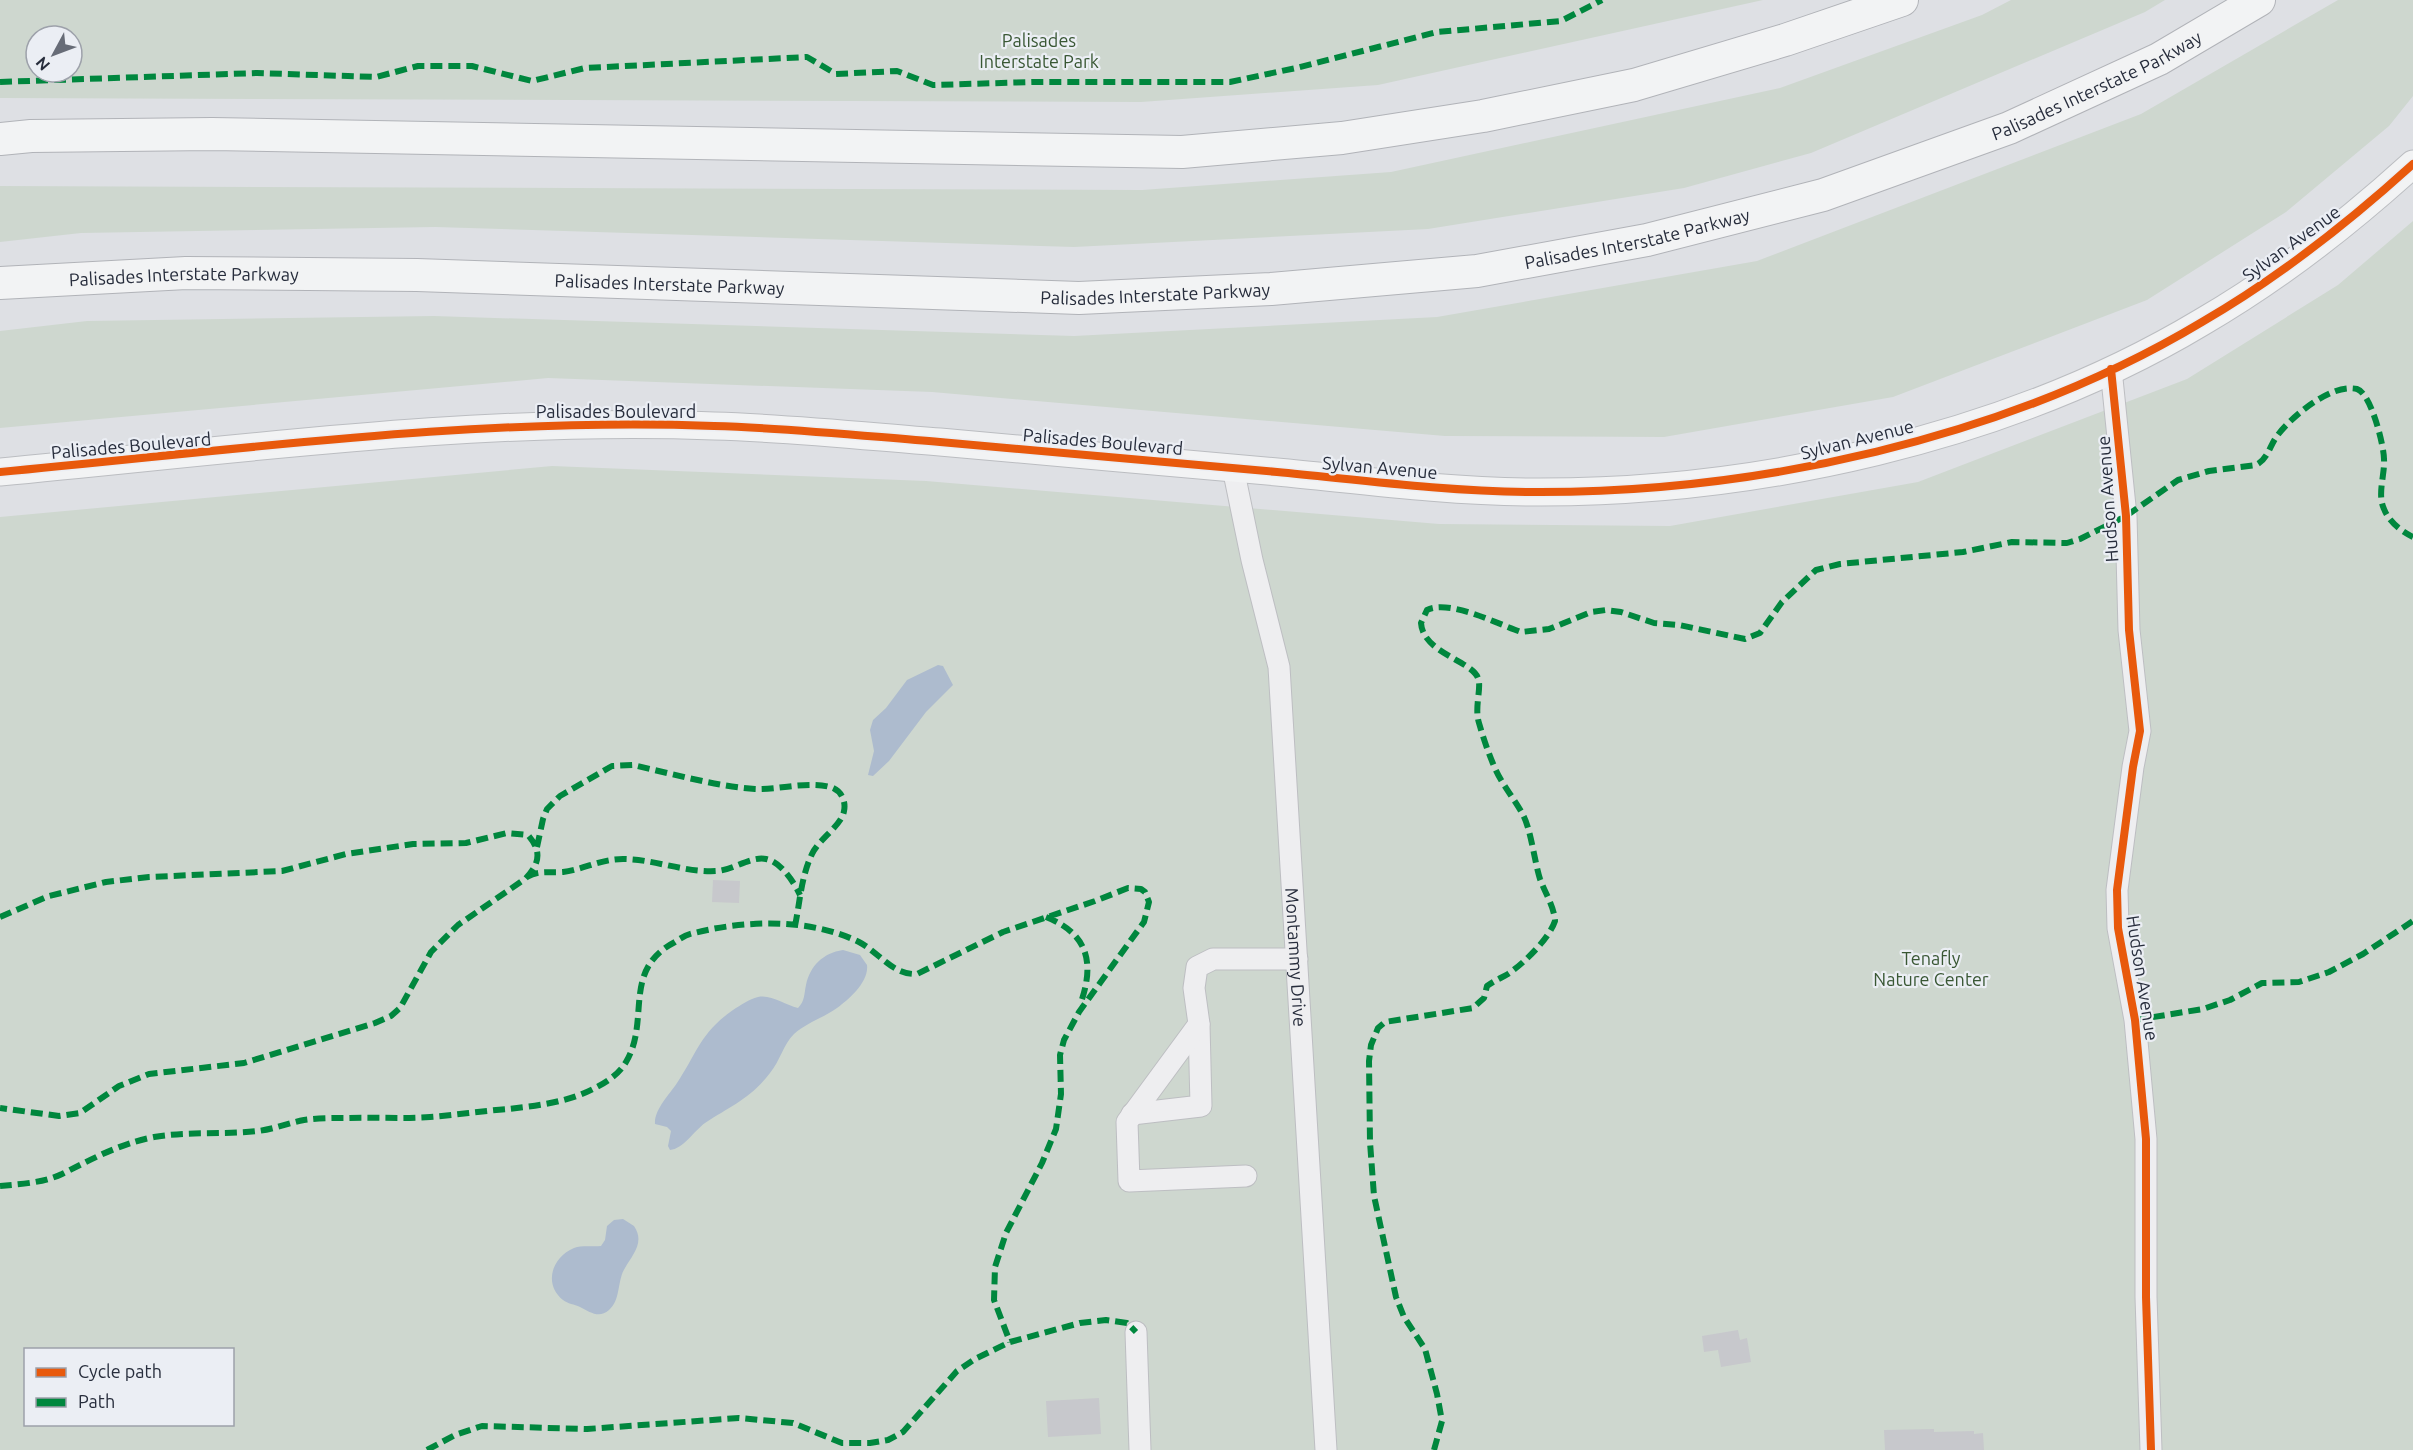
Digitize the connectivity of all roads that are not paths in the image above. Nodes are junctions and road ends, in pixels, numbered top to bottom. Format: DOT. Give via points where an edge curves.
graph roads {
  1 [pos="1902,0"];
  2 [pos="2259,0"];
  3 [pos="0,139"];
  4 [pos="2413,164"];
  5 [pos="0,283"];
  6 [pos="2111,369"];
  7 [pos="1233,468"];
  8 [pos="0,472"];
  9 [pos="1297,959"];
  10 [pos="1199,1024"];
  11 [pos="1132,1114"];
  12 [pos="1246,1176"];
  13 [pos="1136,1332"];
  14 [pos="1140,1450"];
  15 [pos="1326,1450"];
  16 [pos="2151,1450"];
  1 -- 3 [label="highway" via="1634,85 1483,116 1342,138 1182,152 212,134"];
  2 -- 5 [label="highway, Palisades Interstate Parkway" via="2159,59 2009,128 1823,195 1647,240 1477,271 1271,289 1079,298 417,275 186,273"];
  4 -- 6 [label="main road, Sylvan Avenue" via="2341,226 2250,292 2177,336"];
  6 -- 7 [label="main road, Sylvan Avenue" via="2008,412 1907,443 1820,464 1713,482 1615,490 1509,492"];
  6 -- 16 [label="street, Hudson Avenue" via="2126,516 2129,630 2140,731 2117,890 2118,928 2135,1020 2146,1139"];
  7 -- 8 [label="main road, Palisades Boulevard" via="774,429 611,424 424,432"];
  7 -- 9 [label="street, Montammy Drive" via="1279,667"];
  9 -- 10 [label="street" via="1213,959 1197,967 1194,988"];
  9 -- 15 [label="street, Montammy Drive"];
  10 -- 11 [label="street"];
  10 -- 11 [label="street" via="1202,1106"];
  11 -- 12 [label="street" via="1127,1122 1129,1181"];
  13 -- 14 [label="street"];
}
